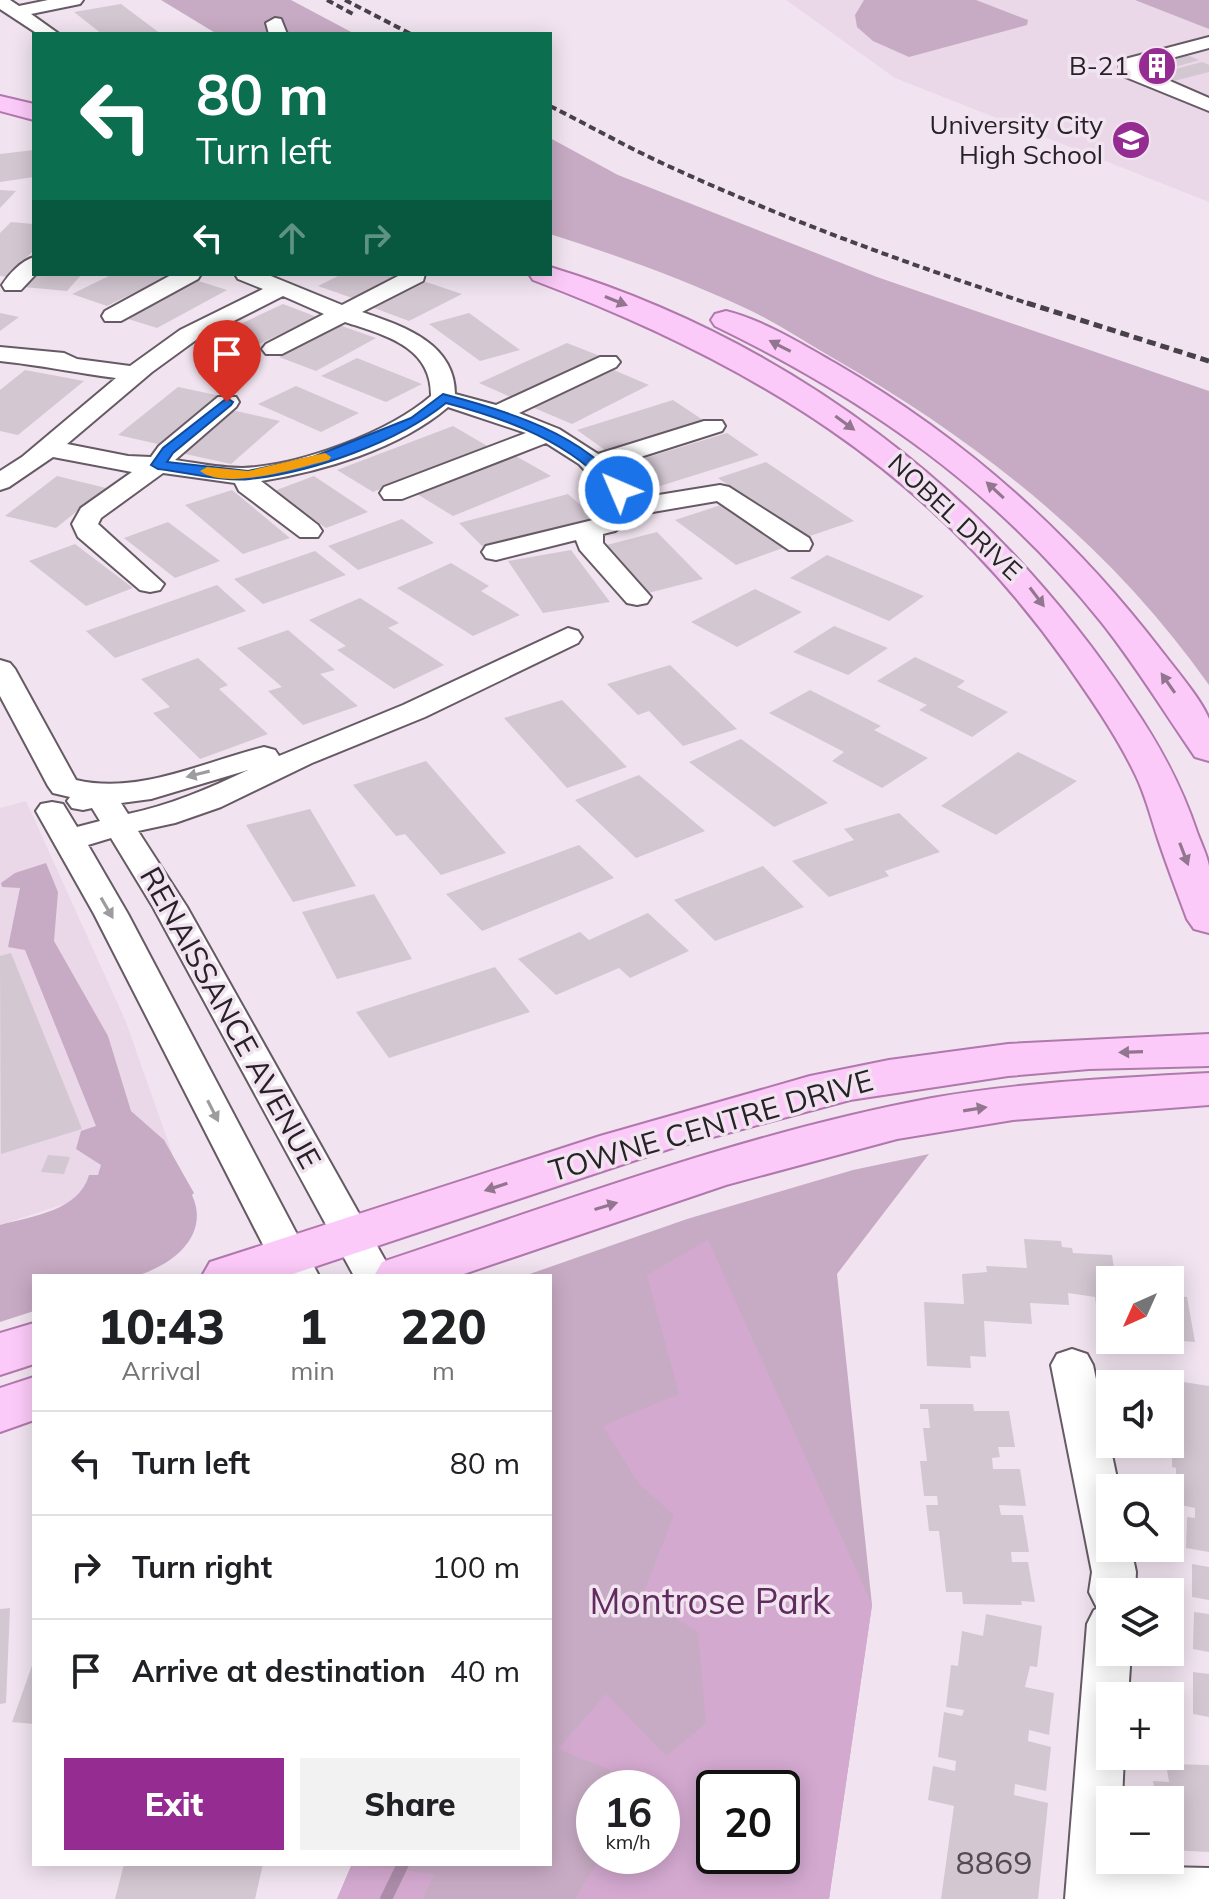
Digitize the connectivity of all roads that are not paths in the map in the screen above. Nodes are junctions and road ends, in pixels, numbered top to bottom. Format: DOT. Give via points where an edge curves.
graph roads {
  1 [pos="74,0"];
  2 [pos="7,6"];
  3 [pos="47,32"];
  4 [pos="1209,42"];
  5 [pos="0,85"];
  6 [pos="32,93"];
  7 [pos="0,103"];
  8 [pos="1209,105"];
  9 [pos="32,111"];
  10 [pos="552,251"];
  11 [pos="32,266"];
  12 [pos="186,276"];
  13 [pos="251,276"];
  14 [pos="415,276"];
  15 [pos="548,276"];
  16 [pos="13,285"];
  17 [pos="282,288"];
  18 [pos="345,314"];
  19 [pos="113,316"];
  20 [pos="274,349"];
  21 [pos="163,354"];
  22 [pos="10,355"];
  23 [pos="64,360"];
  24 [pos="608,362"];
  25 [pos="0,371"];
  26 [pos="135,374"];
  27 [pos="443,398"];
  28 [pos="227,402"];
  29 [pos="499,413"];
  30 [pos="713,426"];
  31 [pos="547,434"];
  32 [pos="54,442"];
  33 [pos="593,464"];
  34 [pos="158,465"];
  35 [pos="248,476"];
  36 [pos="0,482"];
  37 [pos="393,493"];
  38 [pos="633,507"];
  39 [pos="589,529"];
  40 [pos="309,531"];
  41 [pos="799,544"];
  42 [pos="496,552"];
  43 [pos="150,584"];
  44 [pos="637,597"];
  45 [pos="568,637"];
  46 [pos="0,669"];
  47 [pos="1209,749"];
  48 [pos="110,810"];
  49 [pos="61,813"];
  50 [pos="1209,919"];
  51 [pos="1209,1050"];
  52 [pos="1209,1089"];
  53 [pos="362,1256"];
  54 [pos="294,1266"];
  55 [pos="241,1274"];
  56 [pos="406,1274"];
  57 [pos="32,1344"];
  58 [pos="0,1354"];
  59 [pos="1072,1365"];
  60 [pos="32,1399"];
  61 [pos="0,1410"];
  62 [pos="1113,1578"];
  63 [pos="1107,1666"];
  64 [pos="1209,1892"];
  65 [pos="1090,1894"];
  1 -- 2 [label="street"];
  2 -- 3 [label="street"];
  4 -- 8 [label="street" via="1128,66 1130,72"];
  5 -- 6 [label="main road"];
  7 -- 9 [label="main road"];
  47 -- 10 [label="main road, NOBEL DRIVE, one-way" via="1120,618 1041,532 940,444 849,383 741,326"];
  11 -- 16 [label="street"];
  12 -- 19 [label="street"];
  13 -- 17 [label="street"];
  14 -- 18 [label="street"];
  15 -- 50 [label="main road, NOBEL DRIVE, one-way" via="695,336 811,398 905,465 964,519 1025,583 1130,731 1162,788"];
  17 -- 18 [label="street"];
  17 -- 21 [label="street" via="188,335"];
  18 -- 20 [label="street"];
  18 -- 27 [label="street" via="410,338 430,354 443,372"];
  21 -- 23 [label="street"];
  21 -- 26 [label="street"];
  22 -- 23 [label="street"];
  22 -- 25 [label="street"];
  23 -- 26 [label="street"];
  24 -- 29 [label="street"];
  26 -- 32 [label="street"];
  27 -- 29 [label="street"];
  27 -- 35 [label="street" via="416,420 318,460"];
  28 -- 34 [label="street"];
  29 -- 31 [label="street"];
  30 -- 33 [label="street"];
  31 -- 33 [label="street"];
  31 -- 37 [label="street"];
  32 -- 34 [label="street" via="128,464"];
  32 -- 36 [label="street"];
  33 -- 38 [label="street"];
  34 -- 35 [label="street"];
  34 -- 43 [label="street" via="90,514 85,524"];
  35 -- 40 [label="street" via="248,486"];
  38 -- 39 [label="street" via="606,525"];
  38 -- 41 [label="street" via="720,493"];
  39 -- 42 [label="street"];
  39 -- 44 [label="street" via="590,544"];
  45 -- 48 [label="street" via="210,800 164,816"];
  46 -- 49 [label="street, RENAISSANCE AVENUE"];
  48 -- 49 [label="street"];
  48 -- 49 [label="street"];
  48 -- 53 [label="street, RENAISSANCE AVENUE" via="170,907"];
  49 -- 54 [label="street, RENAISSANCE AVENUE, one-way"];
  51 -- 53 [label="main road, TOWNE CENTRE DRIVE, one-way" via="1072,1055 888,1077 798,1097 664,1134"];
  56 -- 52 [label="main road, TOWNE CENTRE DRIVE, one-way" via="778,1152 898,1122 1017,1102"];
  53 -- 54 [label="main road, TOWNE CENTRE DRIVE"];
  54 -- 55 [label="main road, TOWNE CENTRE DRIVE"];
  57 -- 58 [label="main road"];
  59 -- 62 [label="street"];
  60 -- 61 [label="main road"];
  63 -- 65 [label="street"];
  64 -- 65 [label="street"];
}
